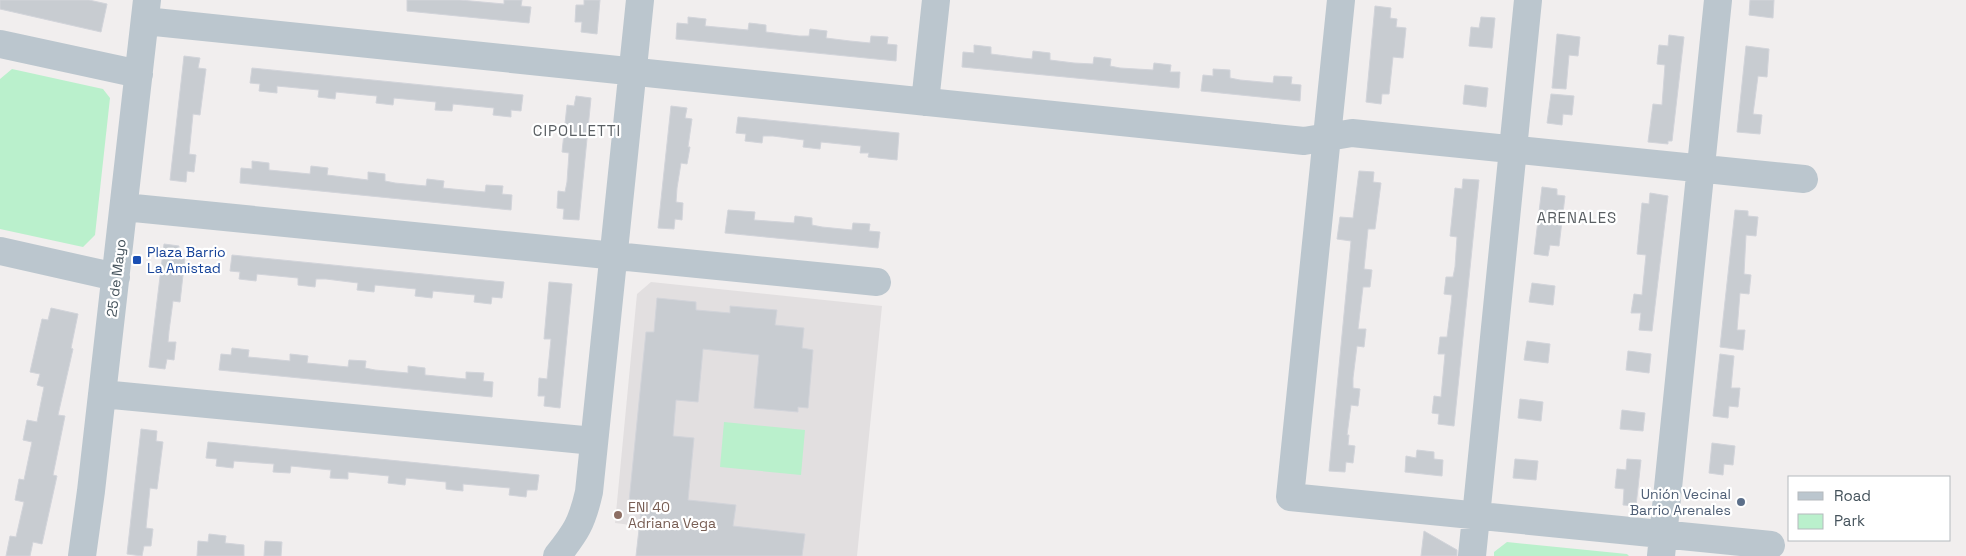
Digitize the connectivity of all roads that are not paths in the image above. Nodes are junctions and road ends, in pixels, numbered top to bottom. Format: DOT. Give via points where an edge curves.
graph roads {
  1 [pos="640,0"];
  2 [pos="936,0"];
  3 [pos="1341,0"];
  4 [pos="1528,0"];
  5 [pos="1718,0"];
  6 [pos="146,11"];
  7 [pos="0,44"];
  8 [pos="632,72"];
  9 [pos="139,74"];
  10 [pos="925,102"];
  11 [pos="1327,137"];
  12 [pos="1513,150"];
  13 [pos="1700,169"];
  14 [pos="1804,179"];
  15 [pos="124,207"];
  16 [pos="0,251"];
  17 [pos="613,256"];
  18 [pos="116,277"];
  19 [pos="877,282"];
  20 [pos="102,394"];
  21 [pos="594,441"];
  22 [pos="1476,515"];
  23 [pos="1663,545"];
  24 [pos="1771,545"];
  25 [pos="82,556"];
  26 [pos="557,556"];
  27 [pos="1472,556"];
  1 -- 8 [label="street"];
  2 -- 10 [label="street"];
  3 -- 11 [label="street"];
  4 -- 12 [label="street"];
  5 -- 13 [label="street"];
  6 -- 8 [label="street"];
  6 -- 9 [label="street, 25 de Mayo"];
  7 -- 9 [label="street"];
  8 -- 10 [label="street"];
  8 -- 17 [label="street"];
  9 -- 15 [label="street, 25 de Mayo"];
  10 -- 11 [label="street" via="1304,141"];
  11 -- 12 [label="street" via="1352,134"];
  11 -- 22 [label="street" via="1290,497"];
  12 -- 13 [label="street"];
  12 -- 22 [label="street"];
  13 -- 14 [label="street"];
  13 -- 23 [label="street"];
  15 -- 17 [label="street"];
  15 -- 18 [label="street, 25 de Mayo"];
  16 -- 18 [label="street"];
  17 -- 19 [label="street"];
  17 -- 21 [label="street"];
  18 -- 20 [label="street, 25 de Mayo"];
  20 -- 21 [label="street"];
  20 -- 25 [label="street, 25 de Mayo"];
  21 -- 26 [label="street" via="589,492 583,515 577,530"];
  22 -- 23 [label="street"];
  22 -- 27 [label="street"];
  23 -- 24 [label="street"];
}
